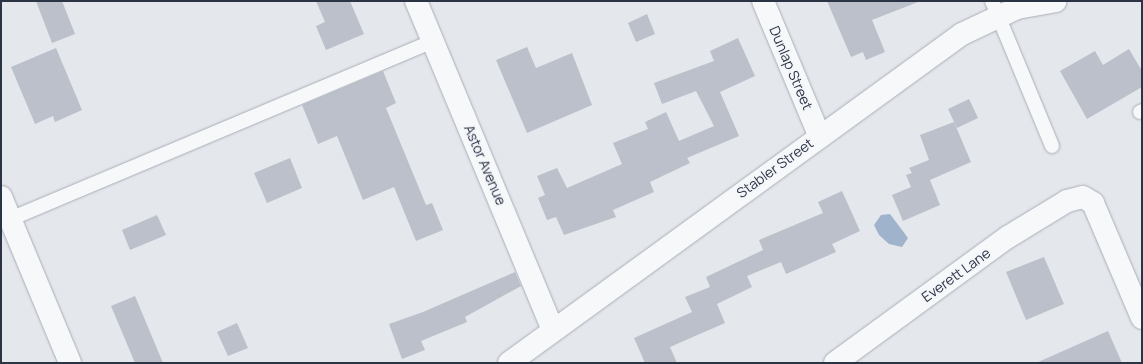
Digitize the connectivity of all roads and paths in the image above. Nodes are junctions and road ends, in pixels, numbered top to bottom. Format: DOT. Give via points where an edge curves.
graph roads {
  1 [pos="416,1"];
  2 [pos="763,1"];
  3 [pos="1056,1"];
  4 [pos="995,8"];
  5 [pos="433,42"];
  6 [pos="819,135"];
  7 [pos="1052,146"];
  8 [pos="1,197"];
  9 [pos="10,219"];
  10 [pos="1142,318"];
  11 [pos="553,330"];
  12 [pos="70,363"];
  13 [pos="509,363"];
  14 [pos="835,363"];
  1 -- 5 [label="street, Astor Avenue"];
  2 -- 6 [label="street, Dunlap Street"];
  3 -- 4 [label="street, Stabler Street" via="1017,8"];
  4 -- 6 [label="street, Stabler Street"];
  4 -- 7 [label="lane"];
  5 -- 9 [label="lane"];
  5 -- 11 [label="street, Astor Avenue"];
  6 -- 11 [label="street, Stabler Street"];
  8 -- 9 [label="street"];
  9 -- 12 [label="street"];
  10 -- 14 [label="street, Everett Lane" via="1093,202 1083,197 1067,201 1008,237"];
  11 -- 13 [label="street, Stabler Street"];
}
